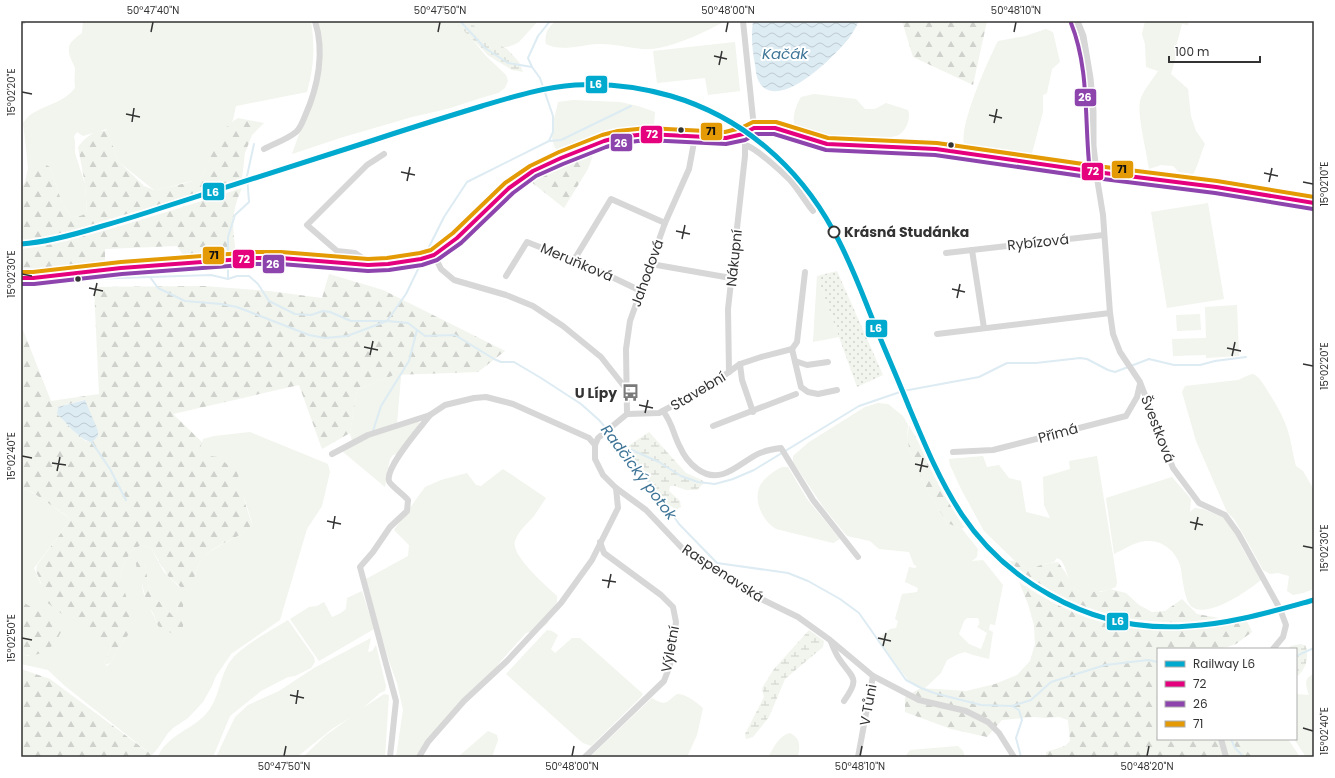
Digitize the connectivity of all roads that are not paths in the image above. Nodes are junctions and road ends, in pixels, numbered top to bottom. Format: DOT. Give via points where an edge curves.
graph roads {
  1 [pos="316,21"];
  2 [pos="743,21"];
  3 [pos="1077,21"];
  4 [pos="754,128"];
  5 [pos="743,134"];
  6 [pos="695,137"];
  7 [pos="745,145"];
  8 [pos="264,149"];
  9 [pos="384,154"];
  10 [pos="1096,172"];
  11 [pos="1314,203"];
  12 [pos="813,211"];
  13 [pos="665,224"];
  14 [pos="1104,235"];
  15 [pos="972,250"];
  16 [pos="946,253"];
  17 [pos="434,255"];
  18 [pos="574,260"];
  19 [pos="651,264"];
  20 [pos="368,265"];
  21 [pos="805,272"];
  22 [pos="506,276"];
  23 [pos="21,278"];
  24 [pos="731,278"];
  25 [pos="641,291"];
  26 [pos="1110,314"];
  27 [pos="984,328"];
  28 [pos="937,334"];
  29 [pos="792,349"];
  30 [pos="795,361"];
  31 [pos="828,362"];
  32 [pos="740,364"];
  33 [pos="729,372"];
  34 [pos="1140,382"];
  35 [pos="627,390"];
  36 [pos="837,390"];
  37 [pos="796,394"];
  38 [pos="664,411"];
  39 [pos="752,412"];
  40 [pos="430,414"];
  41 [pos="627,414"];
  42 [pos="713,426"];
  43 [pos="595,445"];
  44 [pos="953,452"];
  45 [pos="332,454"];
  46 [pos="616,488"];
  47 [pos="600,542"];
  48 [pos="858,556"];
  49 [pos="830,640"];
  50 [pos="1273,648"];
  51 [pos="873,676"];
  52 [pos="844,701"];
  53 [pos="1221,740"];
  54 [pos="390,757"];
  55 [pos="419,757"];
  56 [pos="585,757"];
  57 [pos="858,757"];
  58 [pos="1014,757"];
  59 [pos="1226,757"];
  1 -- 8 [label="street" via="321,57 307,112 298,132"];
  2 -- 4 [label="street"];
  3 -- 10 [label="street" via="1083,36 1090,78"];
  4 -- 5 [label="main road"];
  4 -- 10 [label="main road" via="775,128 827,144 936,149"];
  5 -- 6 [label="main road" via="726,138"];
  5 -- 7 [label="street, Nákupní"];
  6 -- 13 [label="street, Jahodová" via="689,168"];
  6 -- 17 [label="main road" via="647,134 619,137 561,158 520,179 457,238"];
  7 -- 12 [label="street" via="760,154 790,181"];
  7 -- 24 [label="street, Nákupní" via="746,156"];
  9 -- 20 [label="street" via="367,165 307,225 337,250 355,253 364,258"];
  10 -- 11 [label="main road" via="1216,187"];
  10 -- 14 [label="street, Švestková"];
  13 -- 18 [label="street" via="611,199"];
  13 -- 19 [label="street, Jahodová"];
  14 -- 15 [label="street, Rybízová"];
  14 -- 26 [label="street, Švestková"];
  15 -- 16 [label="street, Rybízová"];
  15 -- 27 [label="street"];
  17 -- 20 [label="main road" via="408,262"];
  17 -- 35 [label="street" via="441,268 454,280 506,295 533,306 562,326 601,357"];
  18 -- 22 [label="street, Meruňková" via="527,242"];
  18 -- 25 [label="street, Meruňková"];
  19 -- 24 [label="street"];
  19 -- 25 [label="street, Jahodová"];
  20 -- 23 [label="main road" via="256,258"];
  21 -- 29 [label="street" via="797,342"];
  24 -- 33 [label="street, Nákupní" via="728,309"];
  25 -- 35 [label="street, Jahodová" via="630,321 626,349"];
  26 -- 27 [label="street"];
  26 -- 34 [label="street, Švestková" via="1113,334 1120,352"];
  27 -- 28 [label="street"];
  29 -- 30 [label="street"];
  29 -- 32 [label="street, Stavební"];
  30 -- 31 [label="street" via="807,365"];
  30 -- 36 [label="street" via="801,387 808,392 818,394"];
  32 -- 33 [label="street, Stavební"];
  32 -- 39 [label="street, Stavební"];
  33 -- 38 [label="street, Stavební"];
  34 -- 44 [label="street, Přímá" via="1138,397 1126,416 993,450"];
  34 -- 50 [label="street, Švestková" via="1172,468 1199,503 1225,515 1238,533 1280,609 1286,625 1283,637"];
  35 -- 41 [label="street, Jahodová"];
  37 -- 39 [label="street"];
  38 -- 41 [label="street, Stavební"];
  38 -- 48 [label="street" via="670,420 679,447 690,462 704,473 723,474 760,453 781,448 813,500"];
  39 -- 42 [label="street"];
  40 -- 43 [label="street" via="445,405 486,397 513,404 589,438"];
  40 -- 45 [label="street" via="368,435"];
  40 -- 54 [label="street" via="394,462 389,473 388,480 391,485 408,500 407,511 390,527 360,568 396,701"];
  41 -- 43 [label="street" via="598,438"];
  43 -- 46 [label="street, Raspenavská" via="595,459 603,475"];
  46 -- 47 [label="street" via="618,508"];
  46 -- 49 [label="street, Raspenavská" via="646,510 682,548 747,592 798,617"];
  47 -- 55 [label="street" via="592,560 561,602 507,661 464,701 428,742"];
  47 -- 56 [label="street, Výletní" via="604,553 661,595 673,608 676,622 670,666 664,681"];
  49 -- 51 [label="street, Raspenavská"];
  49 -- 52 [label="street" via="837,657 851,674 854,682"];
  51 -- 57 [label="street, V Tůni"];
  51 -- 58 [label="street, Raspenavská" via="919,700 966,711 988,722 999,733"];
  53 -- 59 [label="street"];
}
